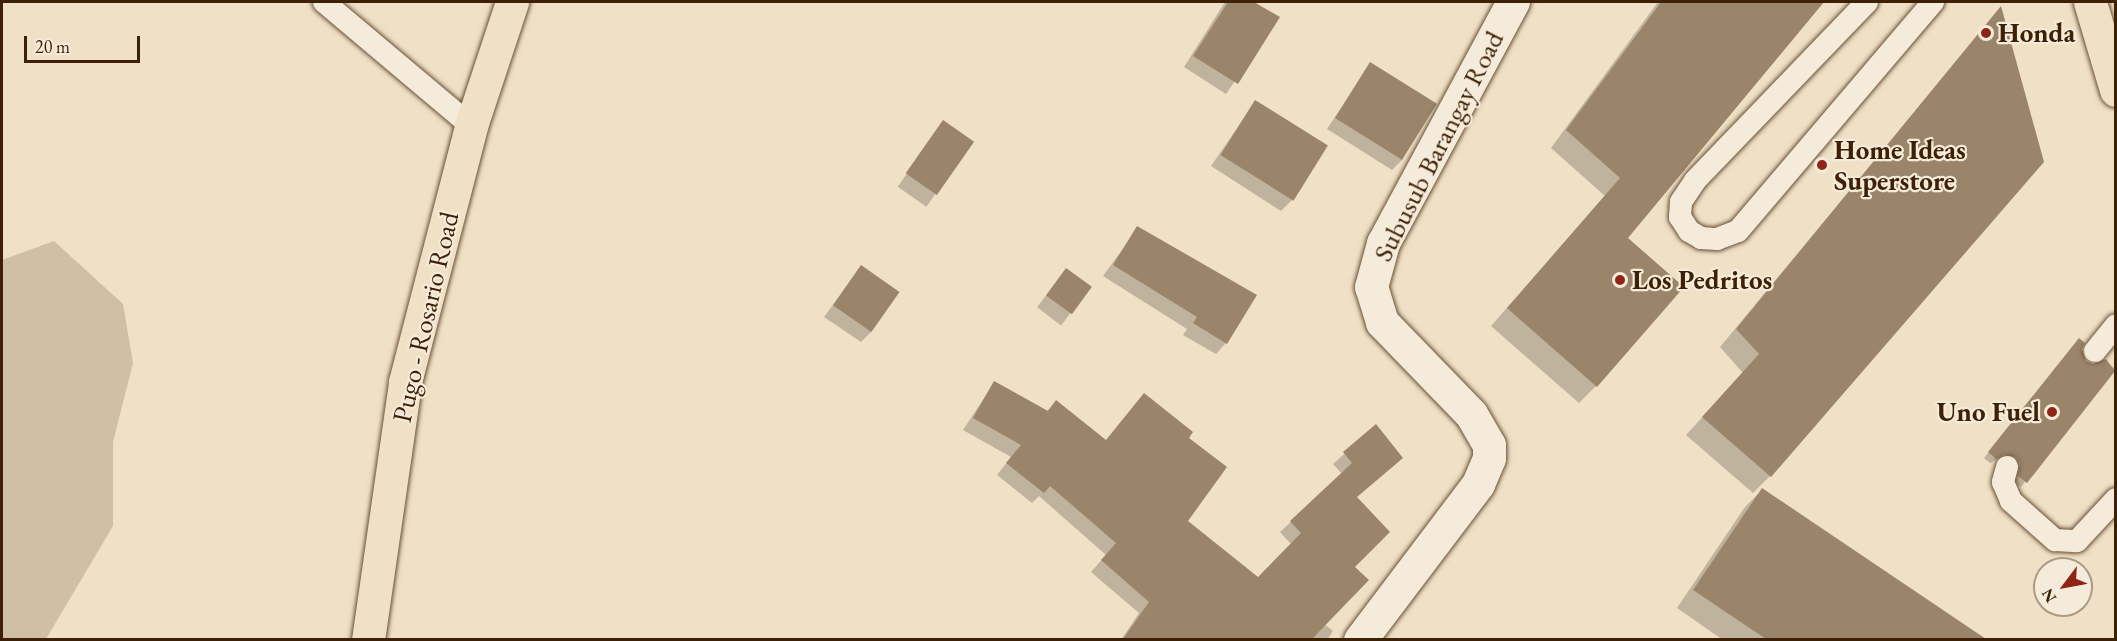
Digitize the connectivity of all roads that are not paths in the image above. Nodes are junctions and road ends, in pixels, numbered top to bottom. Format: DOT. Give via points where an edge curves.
graph roads {
  1 [pos="324,2"];
  2 [pos="512,2"];
  3 [pos="1513,2"];
  4 [pos="1867,2"];
  5 [pos="1933,2"];
  6 [pos="2090,2"];
  7 [pos="2115,90"];
  8 [pos="471,126"];
  9 [pos="2115,325"];
  10 [pos="2095,351"];
  11 [pos="2007,467"];
  12 [pos="2115,499"];
  13 [pos="368,639"];
  14 [pos="1360,639"];
  1 -- 8 [label="lane"];
  2 -- 8 [label="main road, Pugo - Rosario Road"];
  3 -- 14 [label="street, Subusub Barangay Road" via="1383,243 1371,287 1382,322 1471,414 1489,445 1489,458 1478,484"];
  4 -- 5 [label="lane" via="1695,181 1681,202 1680,217 1689,231 1701,238 1718,239 1738,231"];
  6 -- 7 [label="main road"];
  8 -- 13 [label="main road, Pugo - Rosario Road" via="405,382"];
  9 -- 10 [label="lane"];
  11 -- 12 [label="lane" via="2003,482 2011,501 2055,540 2077,541"];
}
